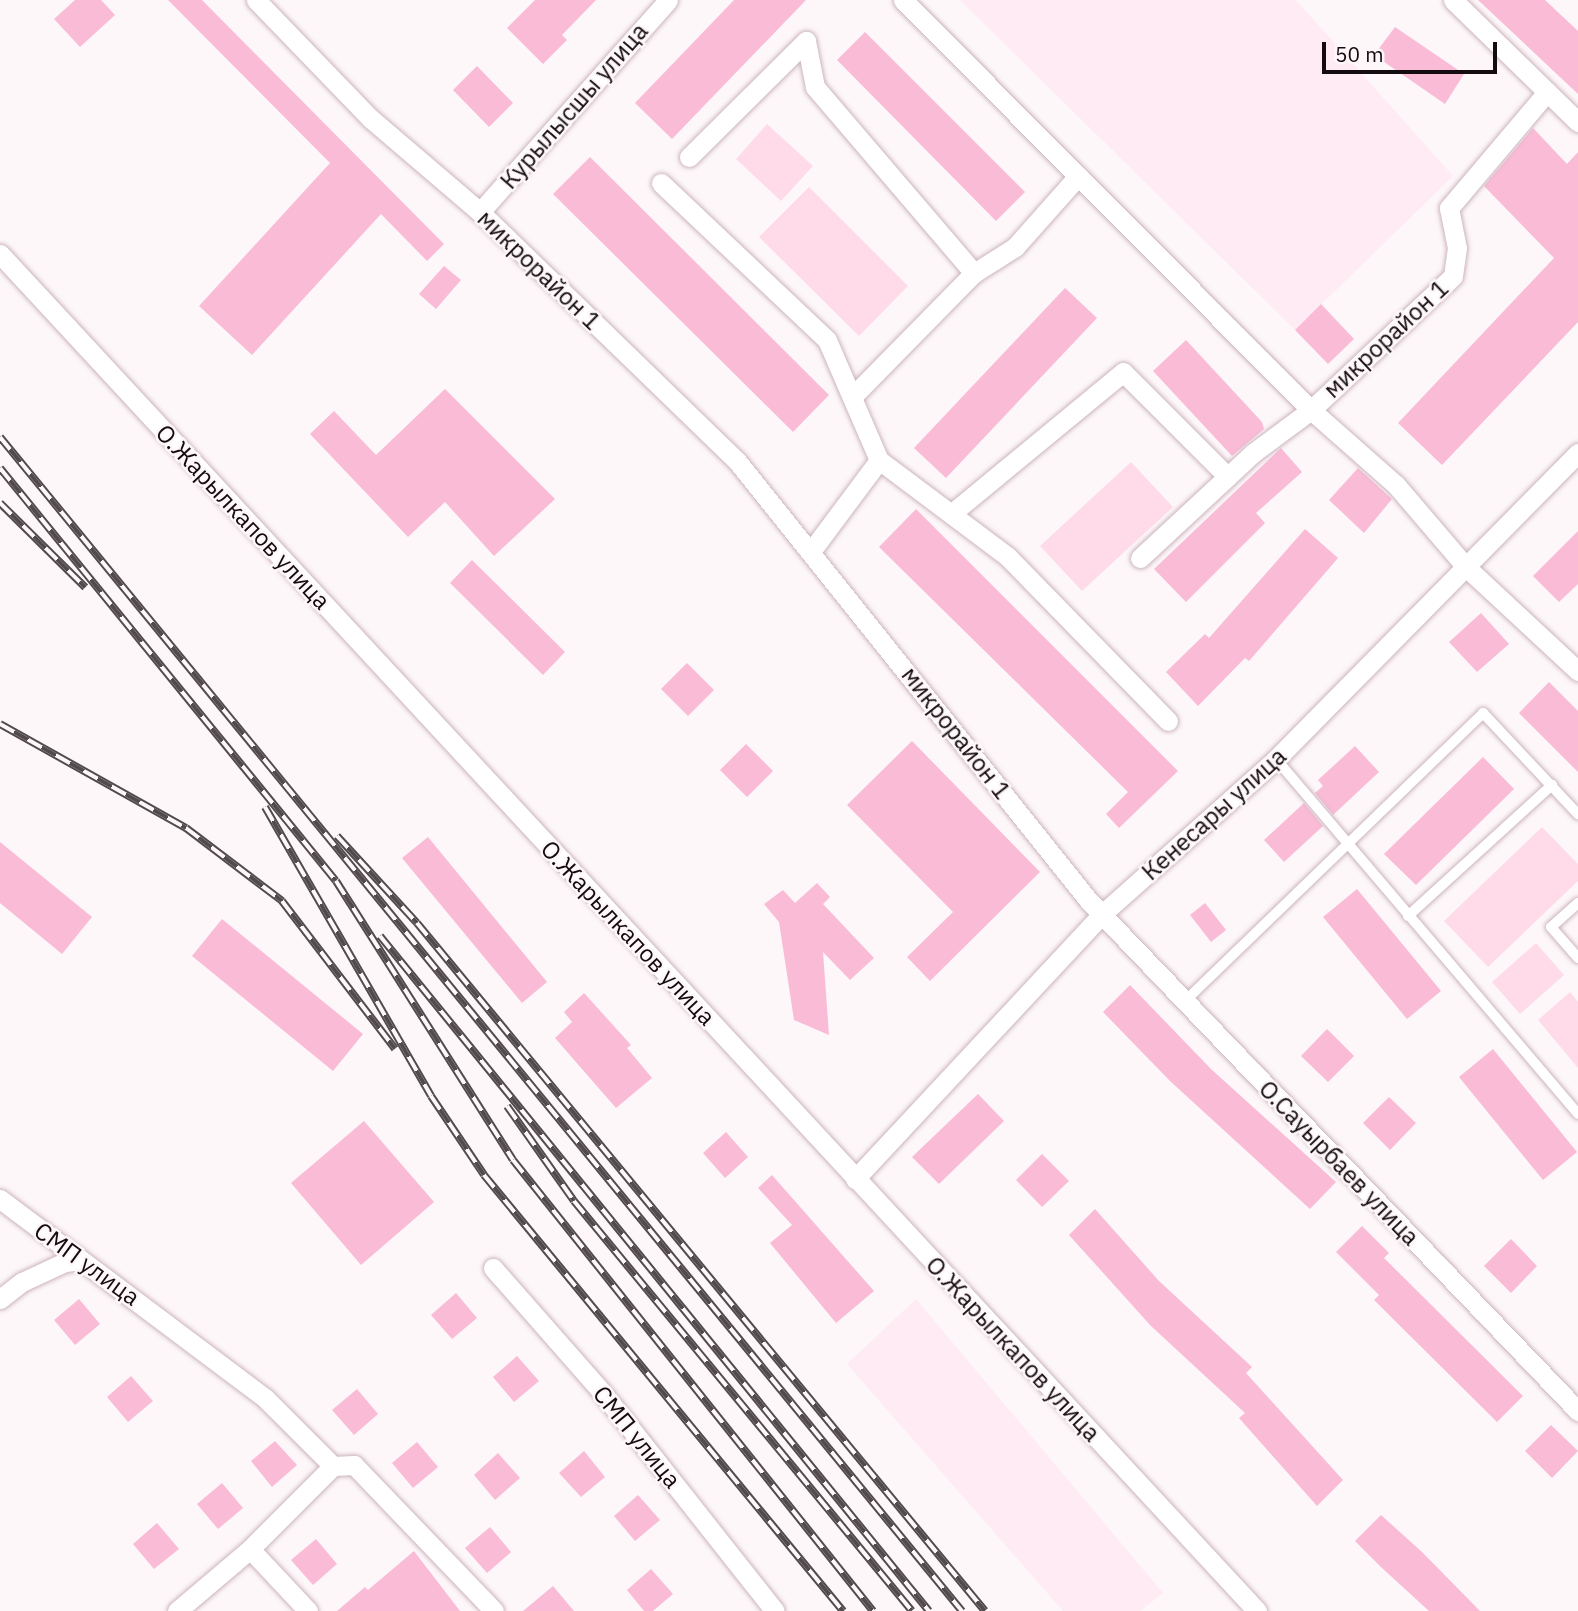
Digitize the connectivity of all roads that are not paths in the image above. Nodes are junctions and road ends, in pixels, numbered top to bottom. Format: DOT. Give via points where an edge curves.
graph roads {
  1 [pos="256,0"];
  2 [pos="668,0"];
  3 [pos="903,0"];
  4 [pos="1453,0"];
  5 [pos="1547,92"];
  6 [pos="1578,122"];
  7 [pos="689,157"];
  8 [pos="1078,176"];
  9 [pos="661,183"];
  10 [pos="480,212"];
  11 [pos="0,254"];
  12 [pos="974,273"];
  13 [pos="852,397"];
  14 [pos="1311,410"];
  15 [pos="1578,453"];
  16 [pos="879,460"];
  17 [pos="1228,477"];
  18 [pos="951,514"];
  19 [pos="812,550"];
  20 [pos="1140,558"];
  21 [pos="1466,567"];
  22 [pos="1578,671"];
  23 [pos="1168,721"];
  24 [pos="1276,759"];
  25 [pos="1552,785"];
  26 [pos="1578,814"];
  27 [pos="1348,844"];
  28 [pos="1578,903"];
  29 [pos="1101,915"];
  30 [pos="1408,916"];
  31 [pos="1578,957"];
  32 [pos="1183,1002"];
  33 [pos="1578,1114"];
  34 [pos="855,1179"];
  35 [pos="0,1199"];
  36 [pos="81,1260"];
  37 [pos="493,1268"];
  38 [pos="0,1300"];
  39 [pos="1578,1410"];
  40 [pos="333,1466"];
  41 [pos="250,1549"];
  42 [pos="177,1611"];
  43 [pos="308,1611"];
  44 [pos="494,1611"];
  45 [pos="775,1611"];
  46 [pos="1257,1611"];
  1 -- 10 [label="street, микрорайон 1" via="371,119"];
  2 -- 10 [label="street, Курылысшы улица"];
  3 -- 8 [label="street, микрорайон 1"];
  4 -- 5 [label="street"];
  5 -- 6 [label="street"];
  5 -- 14 [label="street, микрорайон 1" via="1449,208 1457,248 1454,276"];
  7 -- 12 [label="street" via="807,41 816,87"];
  8 -- 12 [label="street" via="1015,247"];
  8 -- 14 [label="street, микрорайон 1"];
  9 -- 13 [label="street" via="827,340"];
  10 -- 19 [label="street, микрорайон 1" via="737,461"];
  11 -- 34 [label="street, О.Жарылкапов улица"];
  12 -- 13 [label="street"];
  13 -- 16 [label="street"];
  14 -- 17 [label="street, микрорайон 1"];
  14 -- 21 [label="street, микрорайон 1" via="1396,485"];
  15 -- 21 [label="street, Кенесары улица"];
  16 -- 18 [label="street"];
  16 -- 19 [label="street"];
  17 -- 18 [label="street" via="1123,372"];
  17 -- 20 [label="street, микрорайон 1"];
  18 -- 23 [label="street" via="1008,557"];
  19 -- 29 [label="street, микрорайон 1"];
  21 -- 22 [label="street, микрорайон 1"];
  21 -- 24 [label="street, Кенесары улица"];
  24 -- 27 [label="lane"];
  24 -- 29 [label="street, Кенесары улица"];
  25 -- 26 [label="lane"];
  25 -- 27 [label="lane" via="1483,713"];
  25 -- 30 [label="lane"];
  27 -- 30 [label="lane"];
  27 -- 32 [label="lane"];
  28 -- 31 [label="lane" via="1551,927"];
  29 -- 32 [label="street, О.Сауырбаев улица"];
  29 -- 34 [label="street, Кенесары улица"];
  30 -- 33 [label="lane"];
  32 -- 39 [label="street, О.Сауырбаев улица"];
  34 -- 46 [label="street, О.Жарылкапов улица"];
  35 -- 36 [label="street, СМП улица"];
  36 -- 38 [label="street" via="65,1262 22,1282"];
  36 -- 40 [label="street, СМП улица" via="265,1398"];
  37 -- 45 [label="street, СМП улица" via="601,1391"];
  40 -- 41 [label="street"];
  40 -- 44 [label="street, СМП улица" via="354,1465"];
  41 -- 42 [label="street"];
  41 -- 43 [label="street"];
}
